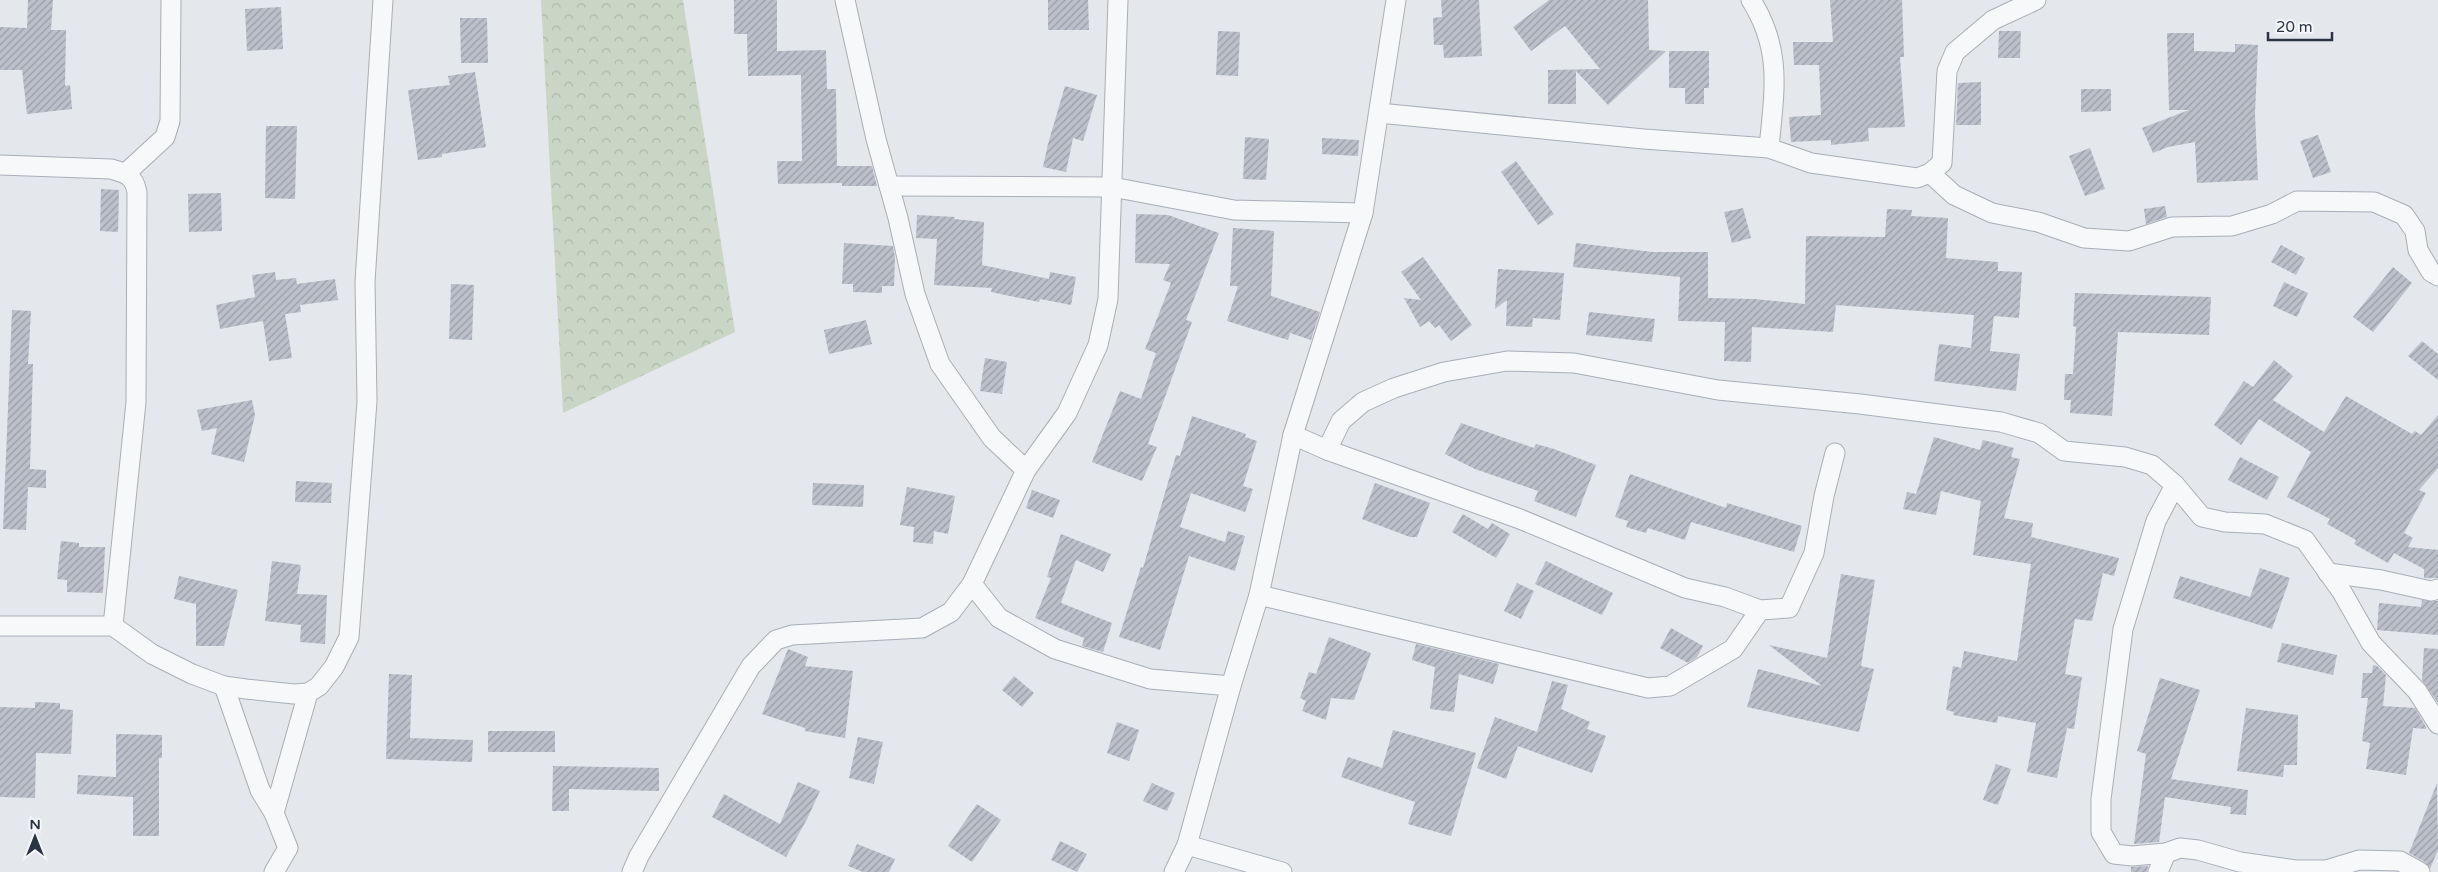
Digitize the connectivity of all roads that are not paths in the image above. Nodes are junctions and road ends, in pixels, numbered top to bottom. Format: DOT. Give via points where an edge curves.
graph roads {
  1 [pos="171,0"];
  2 [pos="383,0"];
  3 [pos="846,0"];
  4 [pos="1118,0"];
  5 [pos="1396,0"];
  6 [pos="1751,0"];
  7 [pos="2036,0"];
  8 [pos="1379,113"];
  9 [pos="1769,148"];
  10 [pos="0,165"];
  11 [pos="126,173"];
  12 [pos="1930,173"];
  13 [pos="889,186"];
  14 [pos="1112,186"];
  15 [pos="1363,213"];
  16 [pos="2438,276"];
  17 [pos="1293,435"];
  18 [pos="1327,450"];
  19 [pos="1835,453"];
  20 [pos="1026,470"];
  21 [pos="2175,485"];
  22 [pos="2328,573"];
  23 [pos="972,584"];
  24 [pos="2438,589"];
  25 [pos="1259,594"];
  26 [pos="1760,610"];
  27 [pos="0,626"];
  28 [pos="112,626"];
  29 [pos="224,686"];
  30 [pos="1231,686"];
  31 [pos="308,693"];
  32 [pos="2438,724"];
  33 [pos="274,813"];
  34 [pos="1187,845"];
  35 [pos="2166,853"];
  36 [pos="274,872"];
  37 [pos="632,872"];
  38 [pos="1174,872"];
  39 [pos="1282,872"];
  40 [pos="2158,872"];
  41 [pos="2420,872"];
  1 -- 11 [label="street" via="170,121 165,137"];
  2 -- 31 [label="street" via="365,282 367,401 349,637 334,667 319,686"];
  3 -- 13 [label="street"];
  4 -- 14 [label="street"];
  5 -- 8 [label="street"];
  6 -- 9 [label="street" via="1773,48 1775,75"];
  7 -- 12 [label="street" via="1993,20 1955,52 1947,71 1942,163"];
  8 -- 9 [label="street"];
  8 -- 15 [label="street"];
  9 -- 12 [label="street" via="1812,163 1917,178"];
  10 -- 11 [label="street" via="112,169"];
  11 -- 28 [label="street" via="135,181 137,192 136,402"];
  12 -- 16 [label="street" via="1954,195 1992,213 2038,222 2084,238 2129,241 2172,227 2232,226 2272,214 2297,202 2374,202 2404,215 2415,231 2418,250 2431,272"];
  13 -- 14 [label="street"];
  13 -- 20 [label="street" via="916,294 940,364 992,438"];
  14 -- 15 [label="street" via="1234,210"];
  14 -- 20 [label="street" via="1108,299 1098,345 1067,414"];
  15 -- 17 [label="street"];
  17 -- 18 [label="street"];
  17 -- 25 [label="street"];
  18 -- 21 [label="street" via="1341,421 1363,402 1394,388 1444,372 1507,361 1574,363 1718,390 2002,422 2040,433 2064,451 2125,456 2152,465"];
  18 -- 26 [label="street" via="1520,519 1685,588 1725,597"];
  19 -- 26 [label="street" via="1814,553 1789,608"];
  20 -- 23 [label="street"];
  21 -- 22 [label="street" via="2202,517 2265,524 2306,540"];
  21 -- 35 [label="street" via="2156,521 2123,629 2101,799 2101,832 2114,854"];
  22 -- 24 [label="street" via="2431,591"];
  22 -- 32 [label="street" via="2371,643 2417,691"];
  23 -- 30 [label="street" via="999,618 1055,649 1150,679"];
  23 -- 37 [label="street" via="951,612 922,628 792,636 776,640 751,666"];
  25 -- 26 [label="street" via="1648,688 1670,686 1733,649"];
  25 -- 30 [label="street"];
  27 -- 28 [label="street"];
  28 -- 29 [label="street" via="152,654"];
  29 -- 31 [label="street"];
  29 -- 33 [label="street" via="260,790"];
  30 -- 34 [label="street"];
  31 -- 33 [label="street"];
  33 -- 36 [label="street" via="288,848"];
  34 -- 38 [label="street"];
  34 -- 39 [label="street"];
  35 -- 40 [label="street"];
  35 -- 41 [label="street" via="2180,848 2198,850 2240,862 2296,870 2326,870 2359,860 2400,861"];
}
